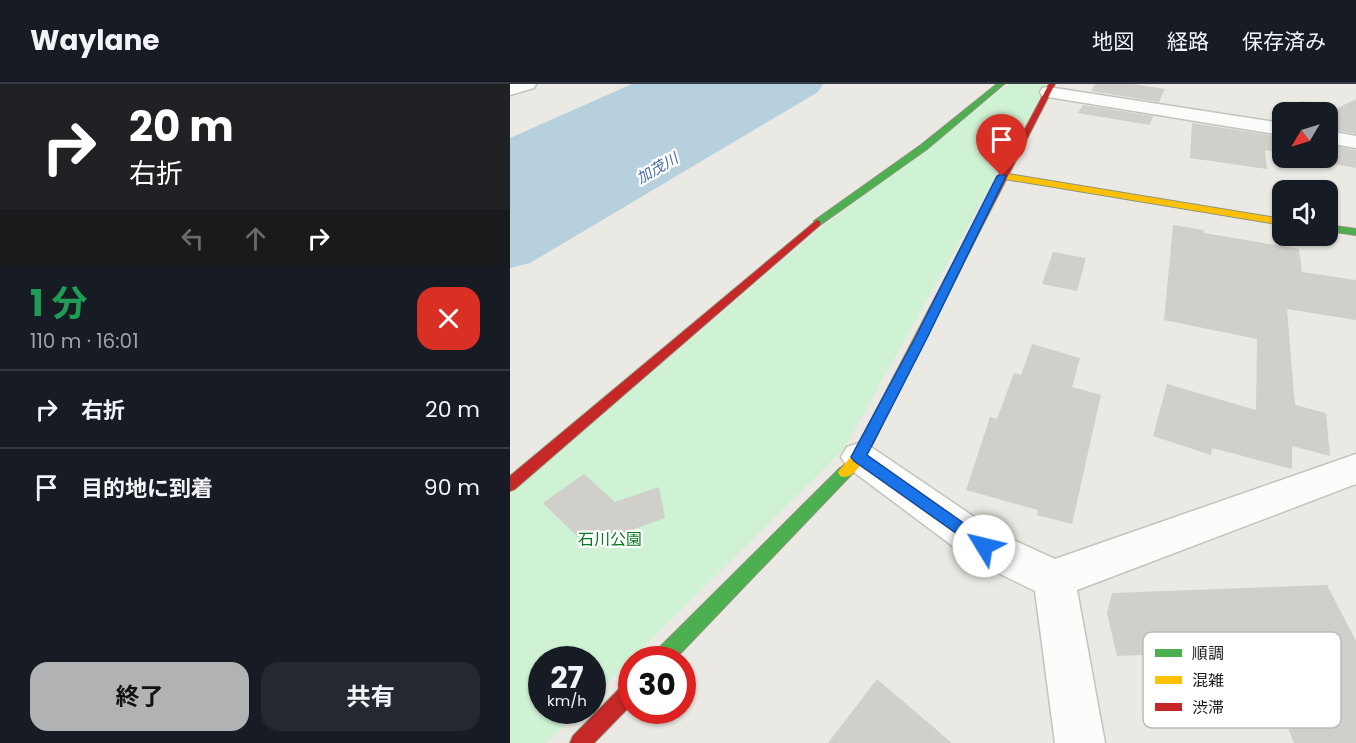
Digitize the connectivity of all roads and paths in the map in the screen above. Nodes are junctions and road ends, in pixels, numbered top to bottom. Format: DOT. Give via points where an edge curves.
graph roads {
  1 [pos="528,84"];
  2 [pos="1001,84"];
  3 [pos="1050,88"];
  4 [pos="510,90"];
  5 [pos="1272,127"];
  6 [pos="1338,139"];
  7 [pos="1356,142"];
  8 [pos="1002,176"];
  9 [pos="1272,220"];
  10 [pos="1338,229"];
  11 [pos="1356,232"];
  12 [pos="859,457"];
  13 [pos="1356,469"];
  14 [pos="510,485"];
  15 [pos="1054,579"];
  16 [pos="675,646"];
  17 [pos="618,704"];
  18 [pos="580,743"];
  19 [pos="1080,743"];
  1 -- 4 [label="street"];
  2 -- 14 [label="street" via="924,147 809,229"];
  3 -- 5 [label="street"];
  3 -- 8 [label="street"];
  6 -- 7 [label="street"];
  8 -- 9 [label="street"];
  8 -- 12 [label="street"];
  10 -- 11 [label="street"];
  12 -- 15 [label="street" via="984,546"];
  12 -- 16 [label="street"];
  13 -- 15 [label="street"];
  15 -- 19 [label="street"];
  17 -- 18 [label="street"];
}
